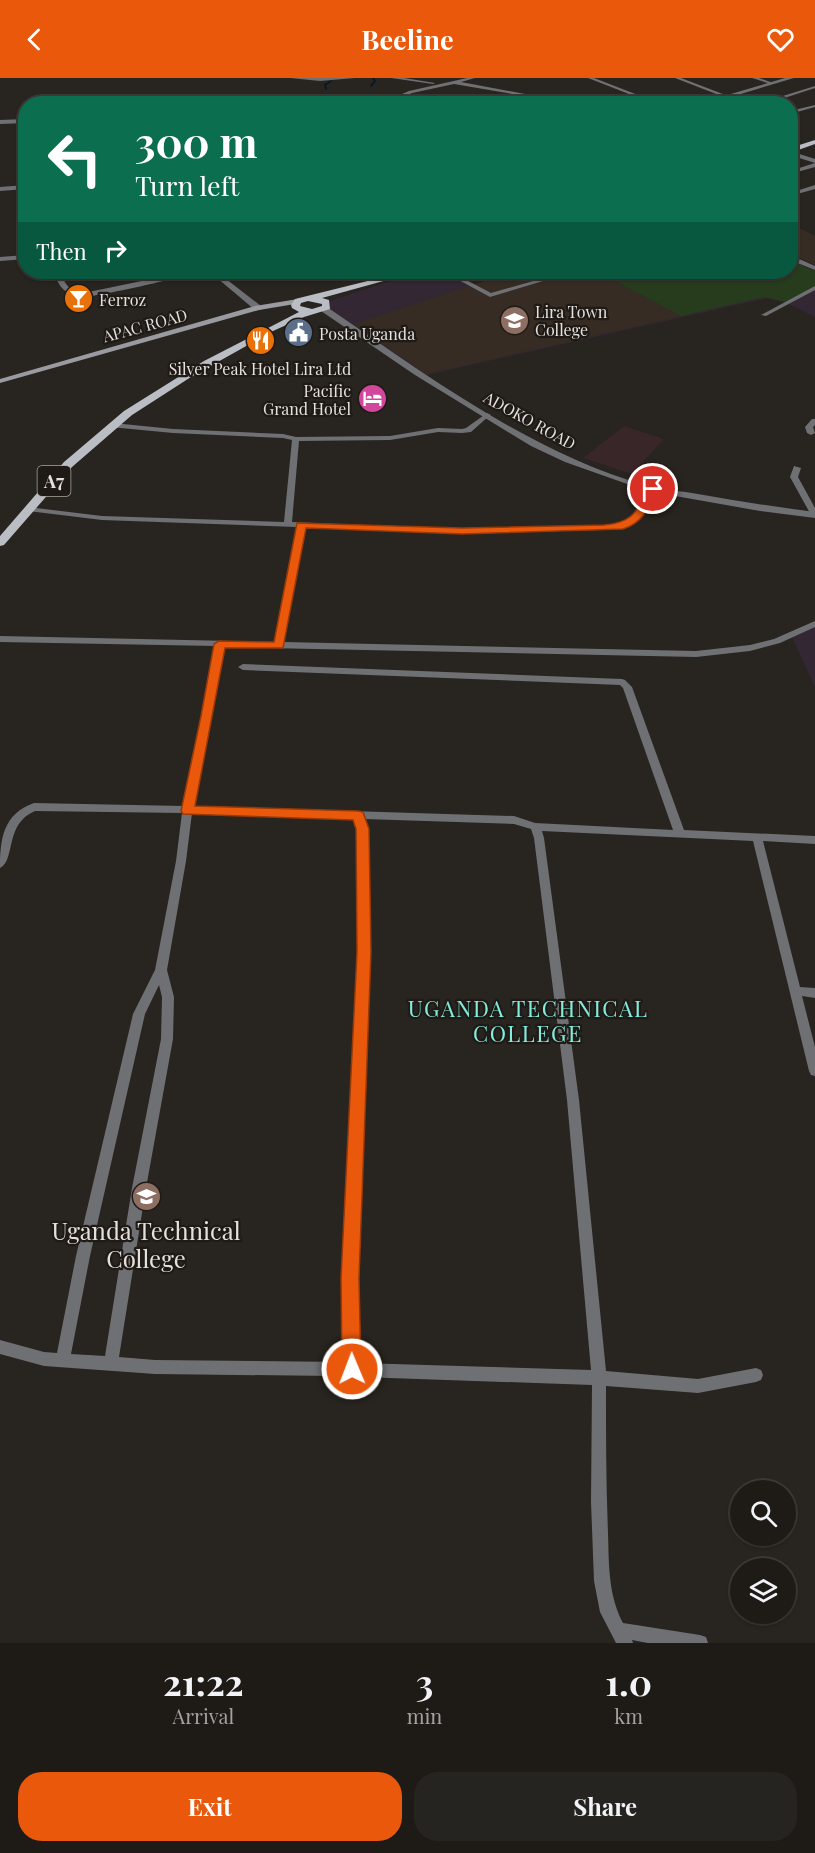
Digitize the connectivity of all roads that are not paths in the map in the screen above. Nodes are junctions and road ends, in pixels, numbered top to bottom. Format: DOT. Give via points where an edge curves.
graph roads {
  1 [pos="292,78"];
  2 [pos="353,78"];
  3 [pos="393,78"];
  4 [pos="473,78"];
  5 [pos="590,78"];
  6 [pos="677,78"];
  7 [pos="754,78"];
  8 [pos="791,78"];
  9 [pos="453,82"];
  10 [pos="771,83"];
  11 [pos="442,85"];
  12 [pos="815,87"];
  13 [pos="182,96"];
  14 [pos="245,96"];
  15 [pos="398,96"];
  16 [pos="529,96"];
  17 [pos="636,96"];
  18 [pos="726,96"];
  19 [pos="785,96"];
  20 [pos="815,106"];
  21 [pos="798,111"];
  22 [pos="18,121"];
  23 [pos="0,122"];
  24 [pos="815,144"];
  25 [pos="798,149"];
  26 [pos="798,154"];
  27 [pos="815,163"];
  28 [pos="798,170"];
  29 [pos="815,187"];
  30 [pos="18,188"];
  31 [pos="0,189"];
  32 [pos="798,192"];
  33 [pos="18,258"];
  34 [pos="0,259"];
  35 [pos="798,261"];
  36 [pos="815,268"];
  37 [pos="60,279"];
  38 [pos="159,279"];
  39 [pos="222,279"];
  40 [pos="385,279"];
  41 [pos="460,279"];
  42 [pos="546,279"];
  43 [pos="815,288"];
  44 [pos="320,302"];
  45 [pos="302,307"];
  46 [pos="258,308"];
  47 [pos="764,315"];
  48 [pos="0,381"];
  49 [pos="487,415"];
  50 [pos="815,421"];
  51 [pos="109,423"];
  52 [pos="811,433"];
  53 [pos="296,439"];
  54 [pos="797,468"];
  55 [pos="653,489"];
  56 [pos="28,509"];
  57 [pos="815,515"];
  58 [pos="288,524"];
  59 [pos="301,525"];
  60 [pos="0,531"];
  61 [pos="0,543"];
  62 [pos="815,624"];
  63 [pos="0,639"];
  64 [pos="219,644"];
  65 [pos="279,645"];
  66 [pos="243,667"];
  67 [pos="188,811"];
  68 [pos="358,815"];
  69 [pos="535,827"];
  70 [pos="680,834"];
  71 [pos="758,837"];
  72 [pos="815,840"];
  73 [pos="0,864"];
  74 [pos="161,970"];
  75 [pos="795,991"];
  76 [pos="815,993"];
  77 [pos="815,1071"];
  78 [pos="0,1347"];
  79 [pos="63,1360"];
  80 [pos="111,1363"];
  81 [pos="352,1369"];
  82 [pos="756,1375"];
  83 [pos="599,1378"];
  84 [pos="621,1637"];
  85 [pos="700,1643"];
  1 -- 2 [label="street"];
  3 -- 11 [label="street"];
  4 -- 9 [label="street"];
  5 -- 17 [label="street"];
  6 -- 18 [label="street"];
  7 -- 10 [label="street"];
  8 -- 10 [label="street"];
  9 -- 11 [label="street"];
  9 -- 16 [label="street"];
  10 -- 18 [label="street"];
  11 -- 15 [label="street"];
  12 -- 19 [label="street"];
  13 -- 14 [label="street"];
  20 -- 21 [label="street"];
  22 -- 23 [label="street"];
  24 -- 25 [label="main road"];
  26 -- 27 [label="street"];
  27 -- 28 [label="street"];
  29 -- 32 [label="street"];
  30 -- 31 [label="street"];
  33 -- 34 [label="street"];
  35 -- 36 [label="street"];
  37 -- 38 [label="street" via="63,288 84,295"];
  39 -- 46 [label="street"];
  40 -- 44 [label="main road, A7"];
  41 -- 42 [label="street" via="490,295"];
  43 -- 47 [label="street"];
  44 -- 45 [label="main road, A7"];
  44 -- 45 [label="main road, A7"];
  44 -- 49 [label="street, ADOKO ROAD" via="388,353"];
  45 -- 46 [label="main road, APAC ROAD"];
  45 -- 51 [label="main road, A7" via="167,384"];
  46 -- 48 [label="main road, APAC ROAD"];
  49 -- 53 [label="street" via="462,431 438,430 390,438"];
  49 -- 55 [label="street, ADOKO ROAD" via="568,460"];
  50 -- 52 [label="street" via="809,427"];
  51 -- 53 [label="street"];
  51 -- 56 [label="main road, A7"];
  51 -- 60 [label="main road, A7" via="70,451"];
  53 -- 58 [label="street"];
  54 -- 57 [label="street" via="794,477"];
  55 -- 57 [label="street, ADOKO ROAD"];
  55 -- 59 [label="street" via="645,508 634,520 604,528 462,531"];
  56 -- 58 [label="street" via="102,518"];
  56 -- 61 [label="main road, A7"];
  58 -- 59 [label="street"];
  59 -- 65 [label="street"];
  62 -- 65 [label="street" via="777,642 696,654"];
  63 -- 64 [label="street"];
  64 -- 65 [label="street"];
  64 -- 67 [label="street"];
  66 -- 70 [label="street" via="622,682"];
  67 -- 68 [label="street"];
  67 -- 73 [label="street" via="34,807 22,812 11,825"];
  67 -- 74 [label="street"];
  68 -- 69 [label="street" via="514,820"];
  68 -- 81 [label="street" via="362,829 364,952 350,1278"];
  69 -- 70 [label="street"];
  69 -- 83 [label="street" via="568,1054"];
  70 -- 71 [label="street"];
  71 -- 72 [label="street"];
  71 -- 75 [label="street"];
  74 -- 79 [label="street" via="139,1014"];
  74 -- 80 [label="street" via="168,998 167,1039"];
  75 -- 76 [label="street"];
  75 -- 77 [label="street"];
  78 -- 79 [label="street"];
  79 -- 80 [label="street"];
  80 -- 81 [label="street"];
  81 -- 83 [label="street"];
  82 -- 83 [label="street" via="698,1386"];
  83 -- 84 [label="street" via="602,1581 608,1612"];
  84 -- 85 [label="street"];
}
